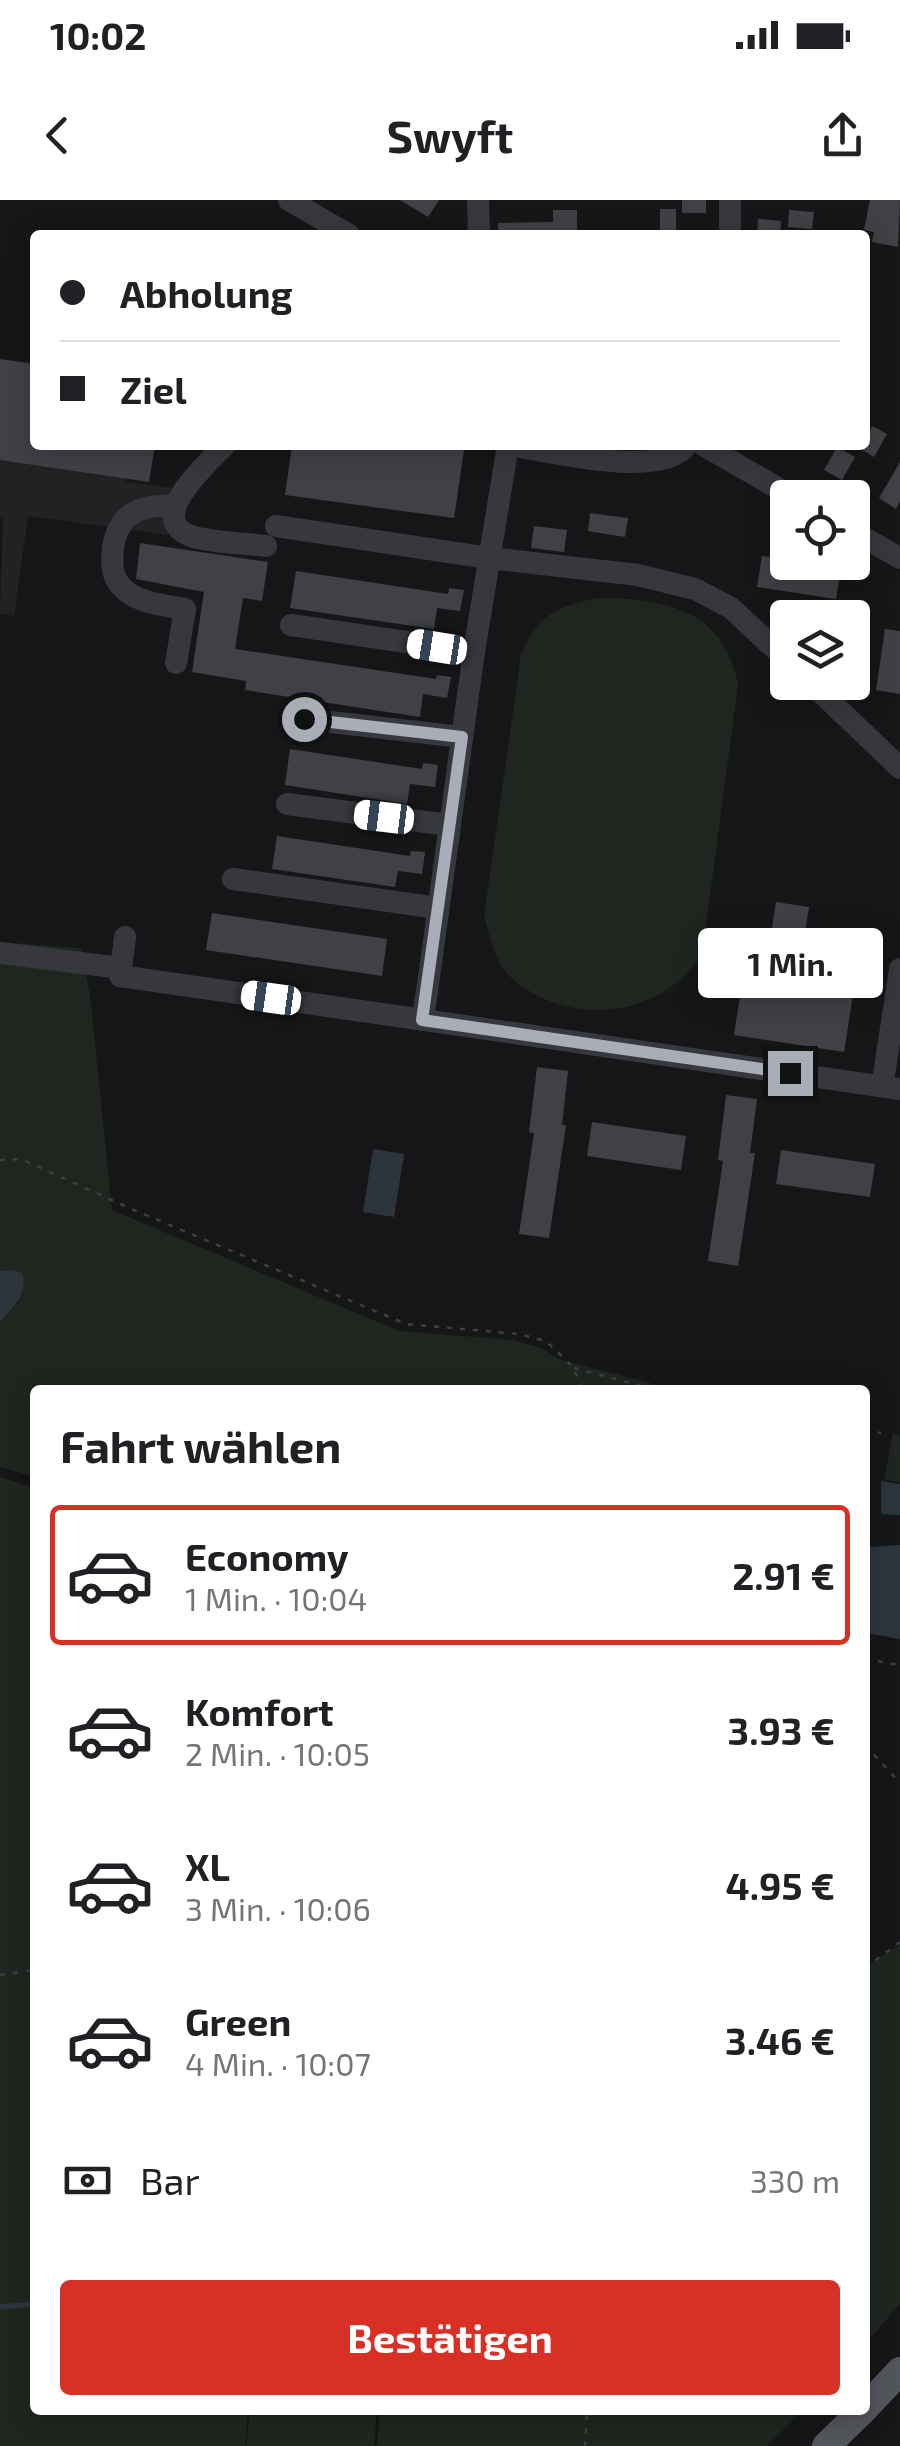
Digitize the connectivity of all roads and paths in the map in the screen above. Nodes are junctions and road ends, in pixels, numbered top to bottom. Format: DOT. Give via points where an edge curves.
graph roads {
  1 [pos="289,200"];
  2 [pos="478,200"];
  3 [pos="730,200"];
  4 [pos="340,230"];
  5 [pos="479,230"];
  6 [pos="730,230"];
  7 [pos="220,450"];
  8 [pos="507,450"];
  9 [pos="544,450"];
  10 [pos="684,450"];
  11 [pos="711,450"];
  12 [pos="770,484"];
  13 [pos="175,506"];
  14 [pos="870,540"];
  15 [pos="490,558"];
  16 [pos="900,558"];
  17 [pos="291,625"];
  18 [pos="770,644"];
  19 [pos="474,652"];
  20 [pos="176,663"];
  21 [pos="829,700"];
  22 [pos="304,719"];
  23 [pos="462,737"];
  24 [pos="900,768"];
  25 [pos="287,804"];
  26 [pos="449,825"];
  27 [pos="233,878"];
  28 [pos="438,908"];
  29 [pos="125,937"];
  30 [pos="0,953"];
  31 [pos="121,968"];
  32 [pos="900,968"];
  33 [pos="422,1020"];
  34 [pos="892,1082"];
  35 [pos="0,1160"];
  36 [pos="573,1367"];
  37 [pos="579,1385"];
  38 [pos="639,1385"];
  39 [pos="870,1432"];
  40 [pos="881,1433"];
  41 [pos="870,1660"];
  42 [pos="900,1664"];
  43 [pos="870,1750"];
  44 [pos="900,1783"];
  45 [pos="900,1942"];
  46 [pos="870,1964"];
  47 [pos="30,1971"];
  48 [pos="0,1975"];
  49 [pos="900,2372"];
  50 [pos="870,2403"];
  51 [pos="587,2415"];
  52 [pos="858,2415"];
  53 [pos="585,2446"];
  54 [pos="826,2446"];
  1 -- 4 [label="street"];
  2 -- 5 [label="street"];
  3 -- 6 [label="street"];
  7 -- 13 [label="street"];
  8 -- 15 [label="street"];
  9 -- 10 [label="street" via="629,462 659,462"];
  11 -- 12 [label="street"];
  13 -- 15 [label="street" via="174,518 192,536 271,536"];
  13 -- 20 [label="street" via="126,516 117,528 111,564 118,584 135,598 184,609"];
  14 -- 16 [label="street"];
  15 -- 18 [label="street" via="638,575 696,589 731,608"];
  15 -- 19 [label="street"];
  17 -- 19 [label="street"];
  19 -- 23 [label="street"];
  21 -- 24 [label="street"];
  22 -- 23 [label="street"];
  23 -- 26 [label="street"];
  25 -- 26 [label="street"];
  26 -- 28 [label="street"];
  27 -- 28 [label="street"];
  28 -- 33 [label="street"];
  29 -- 31 [label="street"];
  30 -- 31 [label="street"];
  31 -- 33 [label="street" via="120,976"];
  32 -- 34 [label="street"];
  33 -- 34 [label="street"];
  35 -- 36 [label="path" via="21,1158 406,1324 519,1334 546,1341"];
  36 -- 37 [label="path"];
  36 -- 38 [label="path"];
  39 -- 40 [label="path"];
  41 -- 42 [label="path"];
  43 -- 44 [label="path"];
  45 -- 46 [label="path"];
  47 -- 48 [label="path"];
  49 -- 50 [label="main road"];
  51 -- 53 [label="path"];
  52 -- 54 [label="main road"];
}
